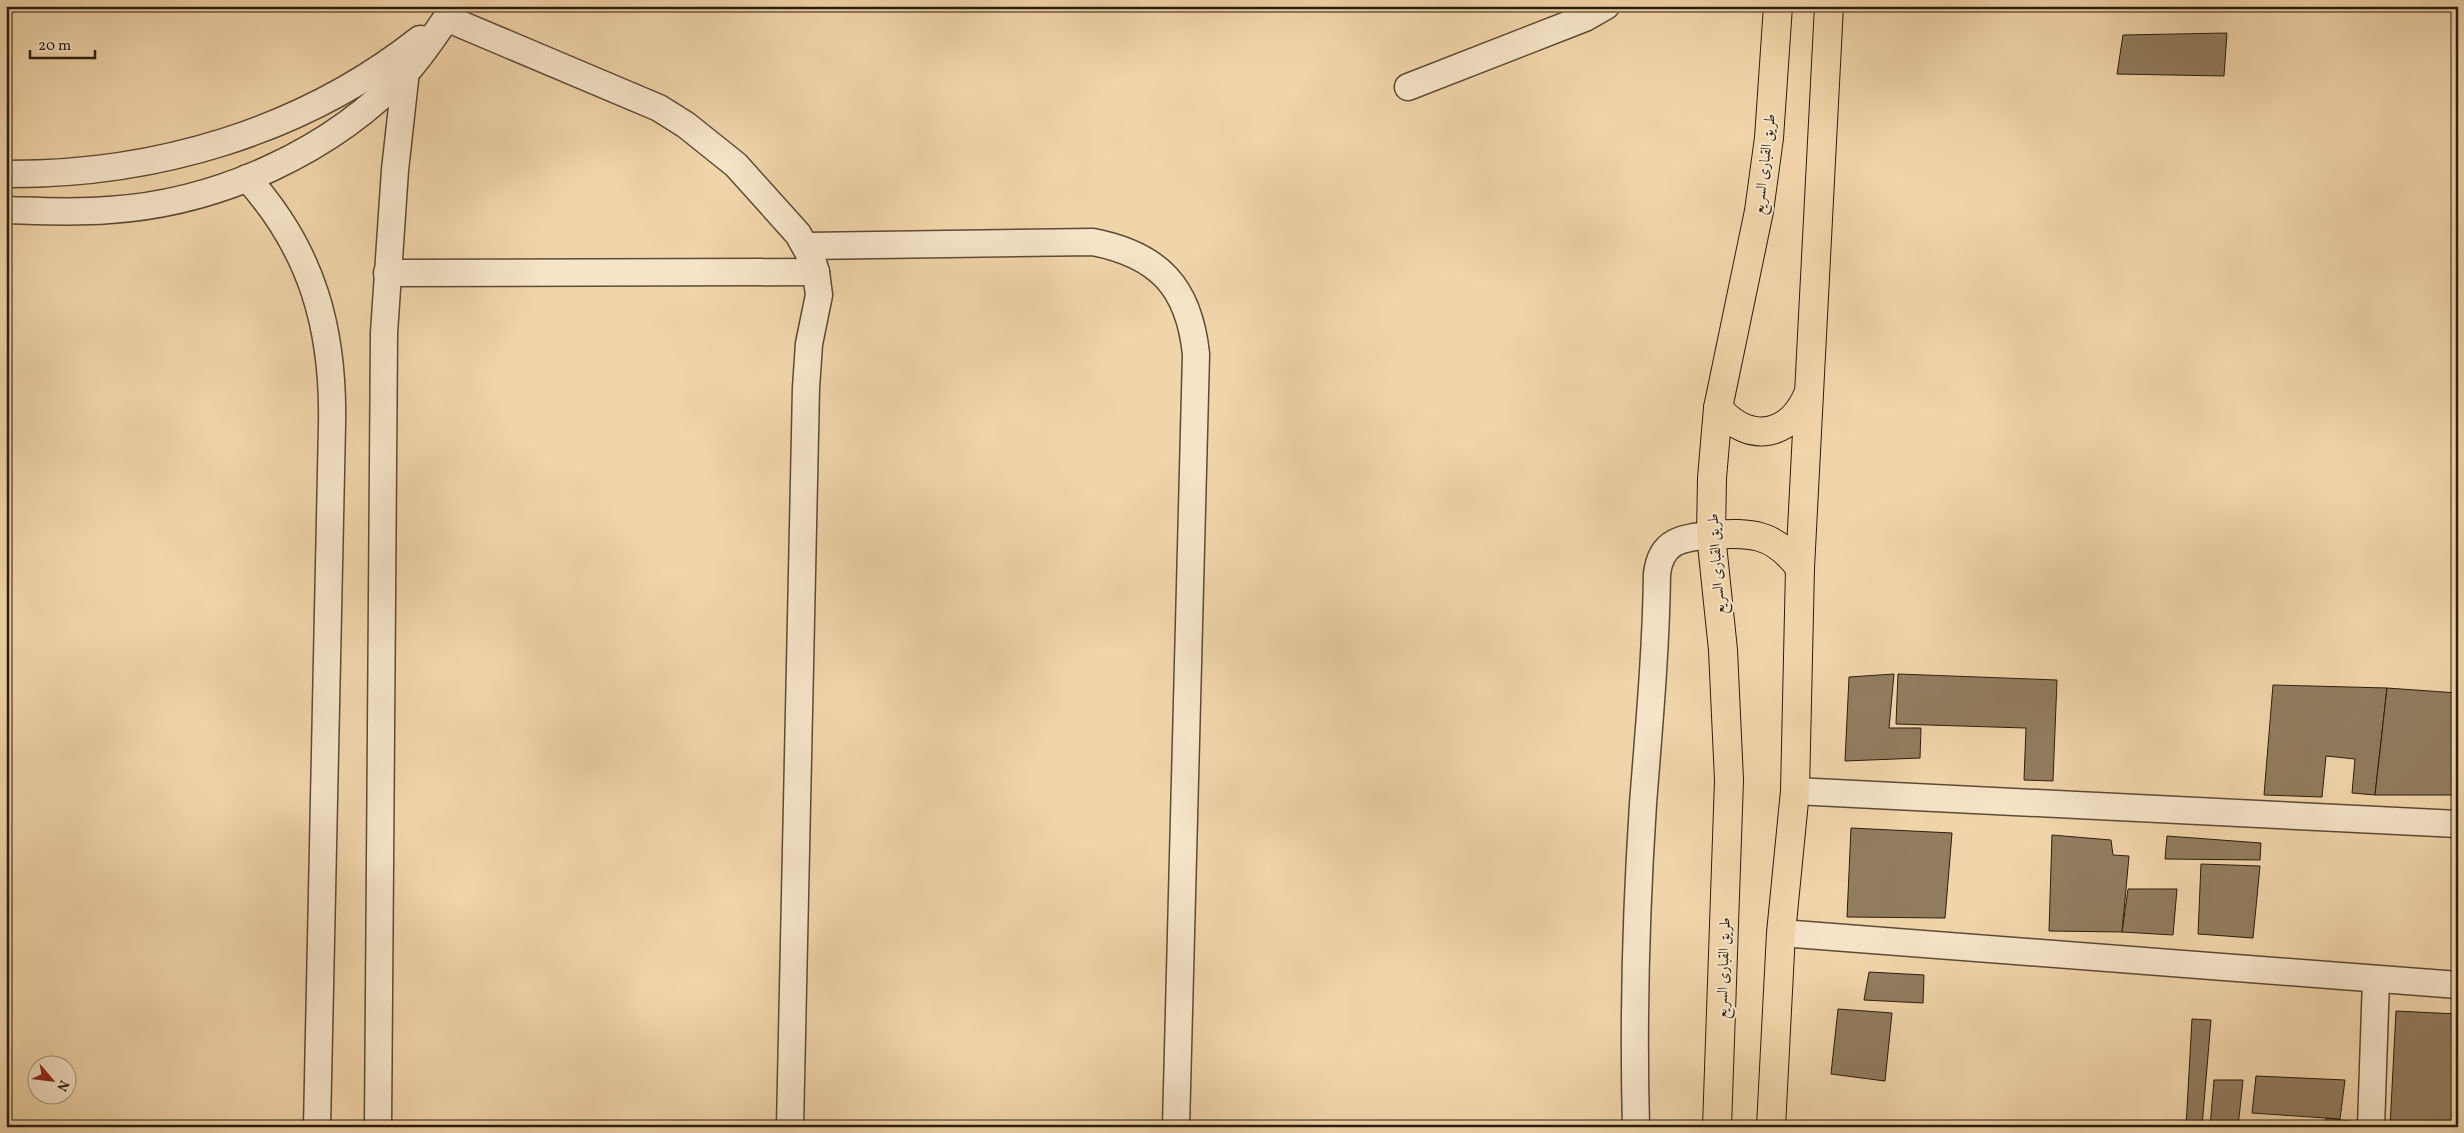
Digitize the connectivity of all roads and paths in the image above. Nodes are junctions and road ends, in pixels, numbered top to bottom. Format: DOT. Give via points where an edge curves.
graph roads {
  1 [pos="1606,6"];
  2 [pos="1778,6"];
  3 [pos="1829,6"];
  4 [pos="451,12"];
  5 [pos="406,71"];
  6 [pos="1408,87"];
  7 [pos="6,174"];
  8 [pos="247,178"];
  9 [pos="6,210"];
  10 [pos="806,246"];
  11 [pos="816,272"];
  12 [pos="387,273"];
  13 [pos="1809,392"];
  14 [pos="1718,408"];
  15 [pos="1711,536"];
  16 [pos="1800,568"];
  17 [pos="1795,791"];
  18 [pos="2458,824"];
  19 [pos="1781,933"];
  20 [pos="2376,979"];
  21 [pos="2458,985"];
  22 [pos="317,1127"];
  23 [pos="378,1127"];
  24 [pos="790,1127"];
  25 [pos="1176,1127"];
  26 [pos="1636,1127"];
  27 [pos="1717,1127"];
  28 [pos="1771,1127"];
  29 [pos="2371,1127"];
  1 -- 6 [label="street" via="1585,18"];
  2 -- 14 [label="highway, طريق القبارى السريع" via="1769,138 1759,211"];
  3 -- 13 [label="highway"];
  4 -- 5 [label="street"];
  4 -- 7 [label="street" via="405,50 362,79 316,105 228,141 169,158 118,167 66,173"];
  4 -- 10 [label="street" via="630,95 686,125 736,165"];
  5 -- 8 [label="street" via="344,125 297,154"];
  5 -- 12 [label="street"];
  8 -- 9 [label="street" via="180,200 145,206 74,212"];
  8 -- 22 [label="street" via="283,223 304,263 320,305 332,365"];
  10 -- 11 [label="street"];
  10 -- 25 [label="street" via="1093,242 1120,248 1146,260 1167,278 1183,300 1193,326 1196,354"];
  11 -- 12 [label="street"];
  11 -- 24 [label="street" via="819,295 809,344 806,388"];
  12 -- 23 [label="street" via="383,402"];
  13 -- 14 [label="highway" via="1803,408 1792,421 1777,429 1760,432 1744,429 1729,421"];
  13 -- 16 [label="highway"];
  14 -- 15 [label="highway, طريق القبارى السريع"];
  15 -- 16 [label="highway" via="1740,533 1761,537 1781,547"];
  15 -- 26 [label="street" via="1689,537 1670,546 1658,563 1655,663 1638,912"];
  15 -- 27 [label="highway, طريق القبارى السريع" via="1723,650 1729,780"];
  16 -- 17 [label="highway"];
  17 -- 18 [label="street"];
  17 -- 19 [label="highway"];
  19 -- 20 [label="street"];
  19 -- 28 [label="highway"];
  20 -- 21 [label="street"];
  20 -- 29 [label="street"];
}
